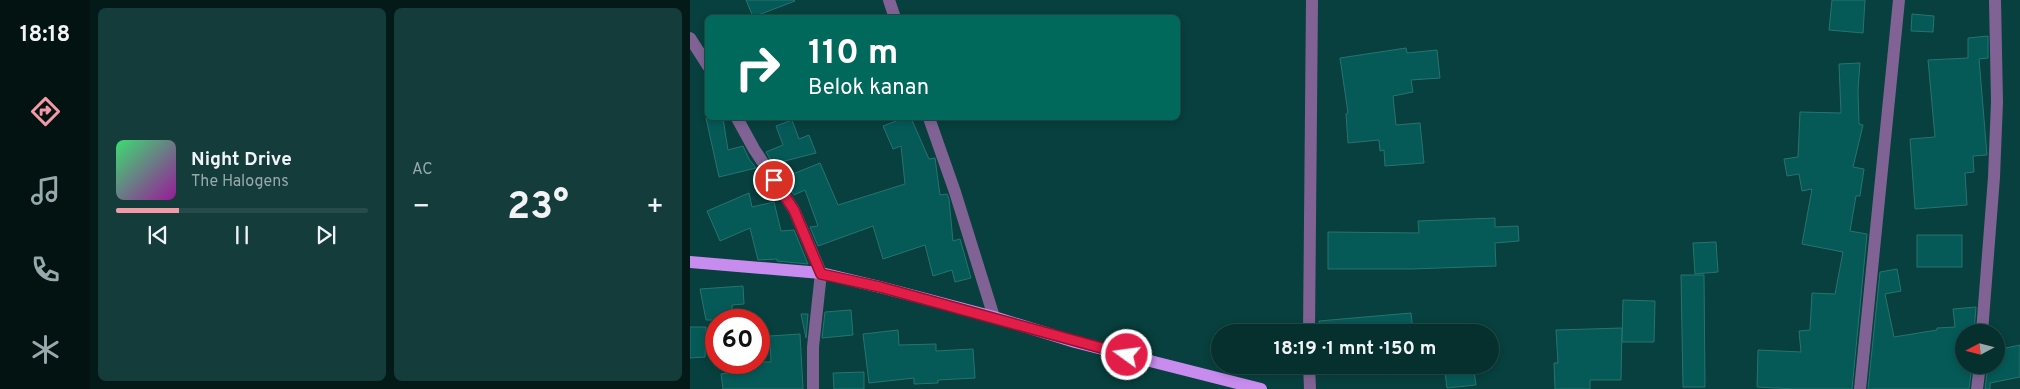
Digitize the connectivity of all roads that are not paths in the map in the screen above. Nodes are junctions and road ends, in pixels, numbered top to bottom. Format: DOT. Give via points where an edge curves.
graph roads {
  1 [pos="889,0"];
  2 [pos="1312,0"];
  3 [pos="1899,0"];
  4 [pos="1995,0"];
  5 [pos="894,15"];
  6 [pos="690,38"];
  7 [pos="705,61"];
  8 [pos="738,120"];
  9 [pos="930,120"];
  10 [pos="690,262"];
  11 [pos="821,274"];
  12 [pos="994,317"];
  13 [pos="1309,324"];
  14 [pos="1983,324"];
  15 [pos="1309,374"];
  16 [pos="1979,374"];
  17 [pos="813,389"];
  18 [pos="1261,389"];
  19 [pos="1310,389"];
  20 [pos="1860,389"];
  21 [pos="1978,389"];
  1 -- 5 [label="street"];
  2 -- 13 [label="street"];
  3 -- 20 [label="street"];
  4 -- 14 [label="street" via="1997,102"];
  6 -- 7 [label="street"];
  8 -- 11 [label="street" via="794,210"];
  9 -- 12 [label="street"];
  10 -- 11 [label="main road"];
  11 -- 12 [label="main road"];
  11 -- 17 [label="street" via="813,347"];
  12 -- 18 [label="main road" via="1075,342"];
  15 -- 19 [label="street"];
  16 -- 21 [label="street"];
}
